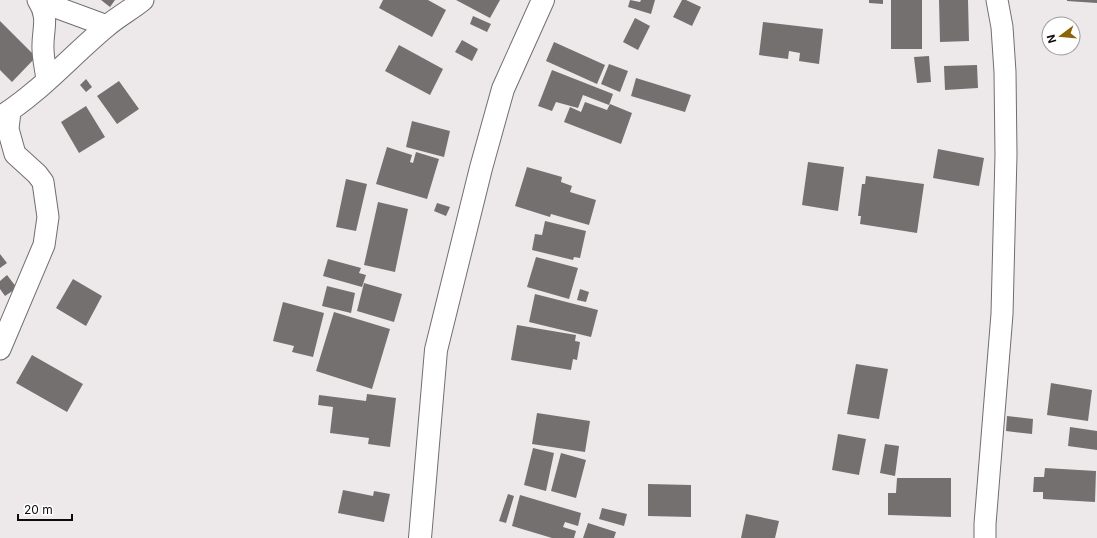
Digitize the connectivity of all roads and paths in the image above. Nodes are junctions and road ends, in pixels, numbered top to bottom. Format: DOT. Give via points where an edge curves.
graph roads {
  1 [pos="143,0"];
  2 [pos="543,0"];
  3 [pos="997,0"];
  4 [pos="39,1"];
  5 [pos="106,26"];
  6 [pos="47,80"];
  7 [pos="5,114"];
  8 [pos="0,349"];
  9 [pos="420,538"];
  10 [pos="985,538"];
  1 -- 5 [label="street"];
  2 -- 9 [label="main road" via="502,89 436,350"];
  3 -- 10 [label="street" via="1002,26 1005,79 1006,163 1002,314"];
  4 -- 5 [label="street"];
  4 -- 6 [label="street" via="46,23 43,48"];
  5 -- 6 [label="street"];
  6 -- 7 [label="street"];
  7 -- 8 [label="street" via="15,154 43,182 48,218 44,245"];
}
